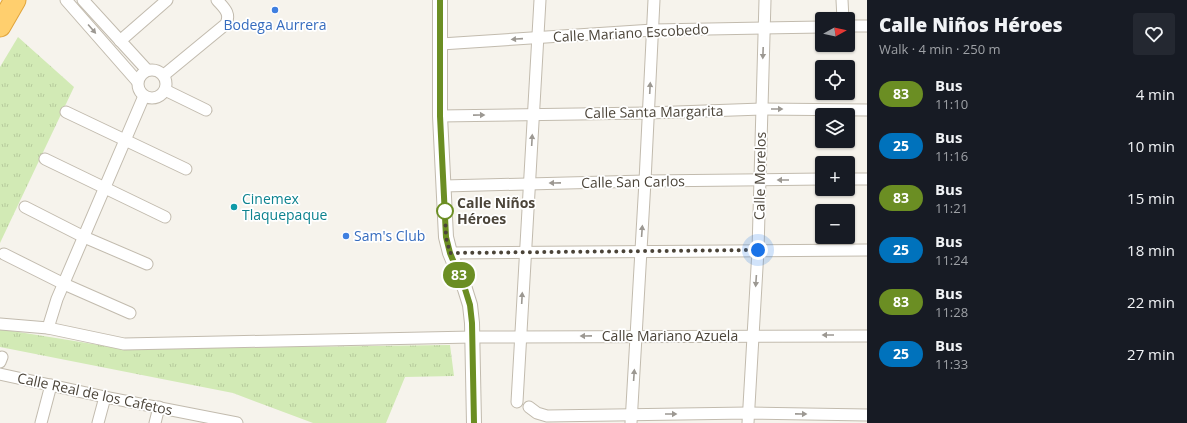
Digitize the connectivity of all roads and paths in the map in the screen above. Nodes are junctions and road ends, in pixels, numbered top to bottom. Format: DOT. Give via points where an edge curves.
graph roads {
  1 [pos="15,0"];
  2 [pos="66,0"];
  3 [pos="83,0"];
  4 [pos="167,0"];
  5 [pos="217,0"];
  6 [pos="440,0"];
  7 [pos="540,0"];
  8 [pos="654,0"];
  9 [pos="765,0"];
  10 [pos="842,0"];
  11 [pos="91,8"];
  12 [pos="842,12"];
  13 [pos="81,16"];
  14 [pos="0,26"];
  15 [pos="855,26"];
  16 [pos="867,26"];
  17 [pos="764,27"];
  18 [pos="815,27"];
  19 [pos="653,30"];
  20 [pos="538,38"];
  21 [pos="120,41"];
  22 [pos="441,44"];
  23 [pos="147,70"];
  24 [pos="164,75"];
  25 [pos="137,81"];
  26 [pos="165,90"];
  27 [pos="144,96"];
  28 [pos="762,109"];
  29 [pos="206,110"];
  30 [pos="867,110"];
  31 [pos="66,112"];
  32 [pos="648,113"];
  33 [pos="534,114"];
  34 [pos="440,116"];
  35 [pos="125,139"];
  36 [pos="45,159"];
  37 [pos="186,169"];
  38 [pos="815,179"];
  39 [pos="855,179"];
  40 [pos="867,179"];
  41 [pos="760,180"];
  42 [pos="646,181"];
  43 [pos="529,184"];
  44 [pos="444,186"];
  45 [pos="105,188"];
  46 [pos="25,207"];
  47 [pos="165,217"];
  48 [pos="84,237"];
  49 [pos="758,250"];
  50 [pos="867,250"];
  51 [pos="641,251"];
  52 [pos="525,252"];
  53 [pos="450,253"];
  54 [pos="4,254"];
  55 [pos="147,264"];
  56 [pos="64,284"];
  57 [pos="130,313"];
  58 [pos="0,324"];
  59 [pos="48,328"];
  60 [pos="753,335"];
  61 [pos="637,336"];
  62 [pos="867,336"];
  63 [pos="472,337"];
  64 [pos="520,337"];
  65 [pos="0,374"];
  66 [pos="51,385"];
  67 [pos="105,397"];
  68 [pos="517,402"];
  69 [pos="159,407"];
  70 [pos="529,407"];
  71 [pos="867,415"];
  72 [pos="631,418"];
  73 [pos="748,418"];
  74 [pos="212,421"];
  75 [pos="41,423"];
  76 [pos="98,423"];
  77 [pos="155,423"];
  78 [pos="237,423"];
  79 [pos="474,423"];
  1 -- 14 [label="highway"];
  2 -- 13 [label="street"];
  3 -- 11 [label="street"];
  4 -- 21 [label="street"];
  5 -- 24 [label="street" via="228,13 229,19 226,24"];
  6 -- 22 [label="street"];
  7 -- 20 [label="street"];
  8 -- 19 [label="street"];
  9 -- 17 [label="street, Calle Morelos"];
  10 -- 12 [label="street"];
  11 -- 13 [label="street"];
  11 -- 21 [label="street"];
  13 -- 25 [label="street, one-way"];
  15 -- 16 [label="street"];
  17 -- 18 [label="street, Calle Mariano Escobedo"];
  17 -- 19 [label="street, Calle Mariano Escobedo"];
  17 -- 28 [label="street, Calle Morelos, one-way"];
  19 -- 20 [label="street, Calle Mariano Escobedo"];
  32 -- 19 [label="street, one-way"];
  20 -- 22 [label="street, Calle Mariano Escobedo, one-way"];
  20 -- 33 [label="street"];
  21 -- 23 [label="street"];
  22 -- 34 [label="street"];
  23 -- 24 [label="street" via="155,69"];
  23 -- 25 [label="street" via="140,74"];
  24 -- 26 [label="street"];
  25 -- 27 [label="street" via="138,90"];
  26 -- 27 [label="street" via="156,98"];
  26 -- 29 [label="street"];
  27 -- 35 [label="street"];
  28 -- 30 [label="street, Calle Santa Margarita, one-way"];
  28 -- 32 [label="street, Calle Santa Margarita"];
  28 -- 41 [label="street, Calle Morelos"];
  31 -- 35 [label="street"];
  32 -- 33 [label="street, Calle Santa Margarita"];
  32 -- 42 [label="street"];
  34 -- 33 [label="street, Calle Santa Margarita, one-way"];
  43 -- 33 [label="street, one-way"];
  34 -- 44 [label="street"];
  35 -- 37 [label="street"];
  35 -- 45 [label="street"];
  36 -- 45 [label="street"];
  38 -- 41 [label="street, Calle San Carlos, one-way"];
  39 -- 40 [label="street"];
  41 -- 42 [label="street, Calle San Carlos"];
  41 -- 49 [label="street, Calle Morelos"];
  42 -- 43 [label="street, Calle San Carlos, one-way"];
  51 -- 42 [label="street, one-way"];
  43 -- 44 [label="street, Calle San Carlos"];
  43 -- 52 [label="street"];
  44 -- 53 [label="street" via="446,237"];
  45 -- 47 [label="street"];
  45 -- 48 [label="street"];
  46 -- 48 [label="street"];
  48 -- 55 [label="street"];
  48 -- 56 [label="street"];
  49 -- 50 [label="street"];
  49 -- 51 [label="street"];
  49 -- 60 [label="street, Calle Morelos, one-way"];
  51 -- 52 [label="street"];
  51 -- 61 [label="street"];
  52 -- 53 [label="street"];
  64 -- 52 [label="street, one-way"];
  53 -- 63 [label="street" via="470,305"];
  54 -- 56 [label="street"];
  56 -- 57 [label="street"];
  56 -- 59 [label="street"];
  58 -- 59 [label="street, Calle Mariano Azuela"];
  59 -- 63 [label="street, Calle Mariano Azuela" via="124,344"];
  60 -- 61 [label="street, Calle Mariano Azuela"];
  62 -- 60 [label="street, Calle Mariano Azuela, one-way"];
  60 -- 73 [label="street, Calle Morelos"];
  61 -- 64 [label="street, Calle Mariano Azuela, one-way"];
  72 -- 61 [label="street, one-way"];
  63 -- 64 [label="street, Calle Mariano Azuela"];
  63 -- 79 [label="street"];
  64 -- 68 [label="street"];
  65 -- 66 [label="street, Calle Real de los Cafetos"];
  66 -- 67 [label="street, Calle Real de los Cafetos"];
  66 -- 75 [label="street"];
  67 -- 69 [label="street, Calle Real de los Cafetos"];
  67 -- 76 [label="street"];
  69 -- 74 [label="street, Calle Real de los Cafetos"];
  69 -- 77 [label="street"];
  70 -- 72 [label="street" via="547,416"];
  73 -- 71 [label="street, one-way"];
  72 -- 73 [label="street, one-way"];
  74 -- 78 [label="street, Calle Real de los Cafetos"];
}
